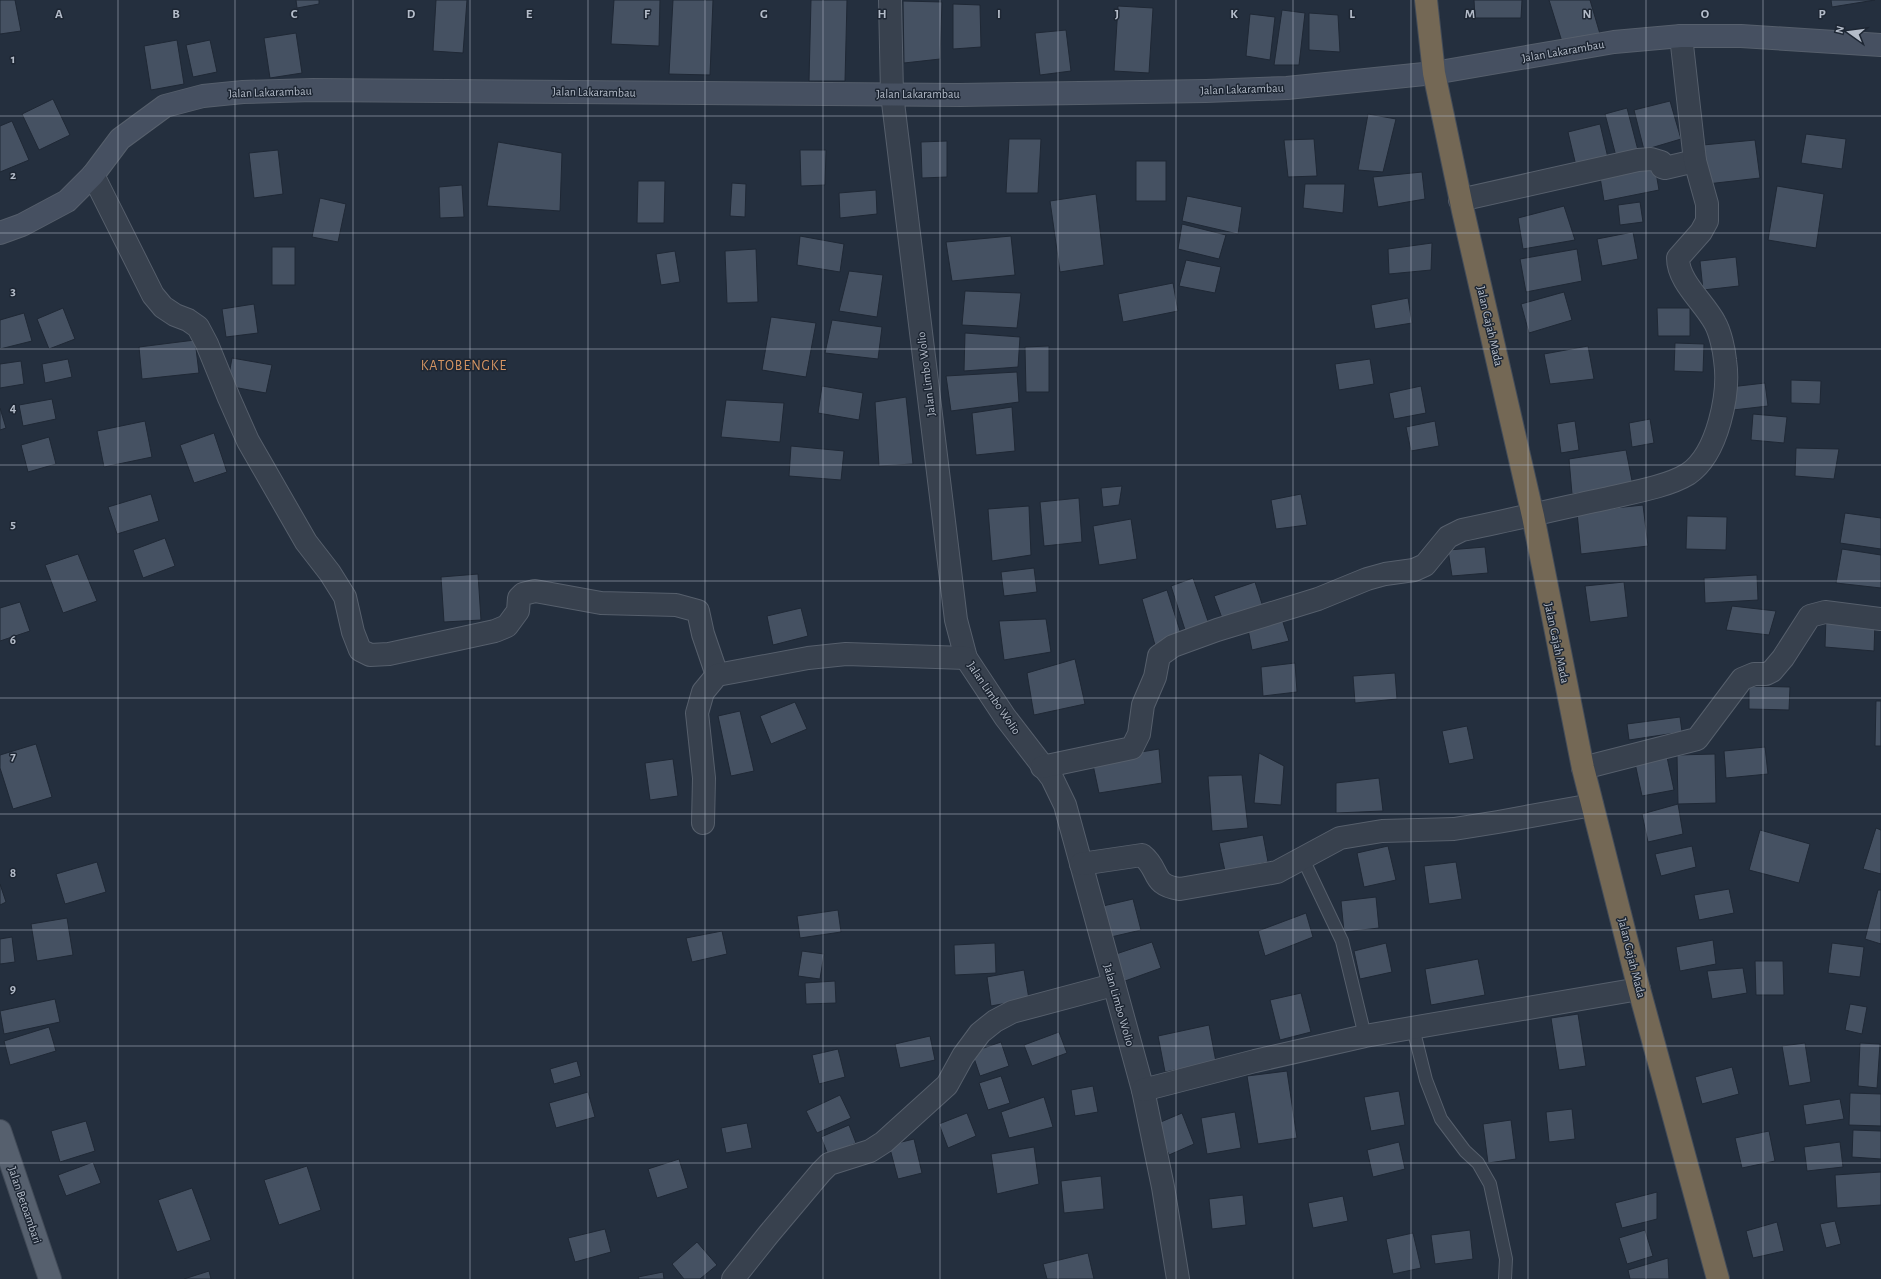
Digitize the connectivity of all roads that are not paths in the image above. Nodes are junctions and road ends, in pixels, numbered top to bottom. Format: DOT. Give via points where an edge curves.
graph roads {
  1 [pos="890,0"];
  2 [pos="1426,0"];
  3 [pos="1681,36"];
  4 [pos="1881,45"];
  5 [pos="1434,73"];
  6 [pos="892,94"];
  7 [pos="1695,161"];
  8 [pos="93,175"];
  9 [pos="1460,200"];
  10 [pos="0,233"];
  11 [pos="1533,516"];
  12 [pos="1881,619"];
  13 [pos="966,658"];
  14 [pos="717,676"];
  15 [pos="1042,767"];
  16 [pos="1583,768"];
  17 [pos="1592,805"];
  18 [pos="703,822"];
  19 [pos="1303,858"];
  20 [pos="1080,864"];
  21 [pos="1113,985"];
  22 [pos="1639,989"];
  23 [pos="1413,1028"];
  24 [pos="1366,1036"];
  25 [pos="1143,1090"];
  26 [pos="0,1130"];
  27 [pos="50,1279"];
  28 [pos="733,1279"];
  29 [pos="1178,1279"];
  30 [pos="1505,1279"];
  31 [pos="1718,1279"];
  1 -- 6 [label="street, Jalan Limbo Wolio"];
  2 -- 5 [label="highway, Jalan Gajah Mada"];
  3 -- 4 [label="street, Jalan Lakarambau" via="1741,36"];
  3 -- 5 [label="street, Jalan Lakarambau" via="1614,42"];
  3 -- 7 [label="street"];
  5 -- 6 [label="street, Jalan Lakarambau" via="1265,89"];
  5 -- 9 [label="highway, Jalan Gajah Mada"];
  6 -- 8 [label="street, Jalan Lakarambau" via="313,90 203,96 165,106 138,125 120,139"];
  6 -- 13 [label="street, Jalan Limbo Wolio" via="956,620"];
  7 -- 9 [label="street" via="1664,168 1656,160 1638,160"];
  7 -- 11 [label="street" via="1707,204 1707,221 1701,232 1678,258 1678,262 1683,277 1715,323 1725,360 1726,386 1723,410 1704,458 1688,474 1655,487"];
  8 -- 10 [label="street, Jalan Lakarambau" via="67,201 22,225"];
  8 -- 14 [label="street" via="153,295 163,307 198,327 248,441 306,542 345,597 360,650 370,655 389,654 495,631 507,626 518,611 519,598 523,594 535,591 601,603 676,605 698,611"];
  9 -- 11 [label="highway, Jalan Gajah Mada"];
  11 -- 15 [label="street" via="1462,530 1448,537 1429,561 1414,570 1367,579 1318,599 1173,646 1159,656 1155,677 1143,705 1139,734 1132,748"];
  11 -- 16 [label="highway, Jalan Gajah Mada"];
  12 -- 16 [label="street" via="1824,612 1810,616 1772,671 1742,679 1697,739"];
  13 -- 14 [label="street" via="846,654 808,658"];
  13 -- 15 [label="street, Jalan Limbo Wolio" via="997,706"];
  14 -- 18 [label="street" via="703,692 697,713 704,778"];
  15 -- 20 [label="street, Jalan Limbo Wolio" via="1052,778 1064,805"];
  16 -- 17 [label="highway, Jalan Gajah Mada"];
  17 -- 19 [label="street" via="1454,829 1382,831 1340,838"];
  17 -- 22 [label="highway, Jalan Gajah Mada"];
  19 -- 20 [label="street" via="1277,872 1180,890 1161,884 1148,860 1142,855"];
  19 -- 24 [label="lane" via="1342,941"];
  20 -- 21 [label="street, Jalan Limbo Wolio"];
  21 -- 25 [label="street, Jalan Limbo Wolio"];
  21 -- 28 [label="street" via="1012,1012 995,1021 980,1033 963,1056 947,1085 884,1142 870,1152 829,1164"];
  22 -- 23 [label="street"];
  22 -- 31 [label="highway, Jalan Gajah Mada"];
  23 -- 24 [label="street"];
  23 -- 30 [label="lane" via="1426,1080 1440,1119 1478,1164 1490,1184 1506,1259"];
  24 -- 25 [label="street"];
  25 -- 29 [label="street, Jalan Limbo Wolio" via="1163,1187"];
  26 -- 27 [label="main road, Jalan Betoambari"];
}
